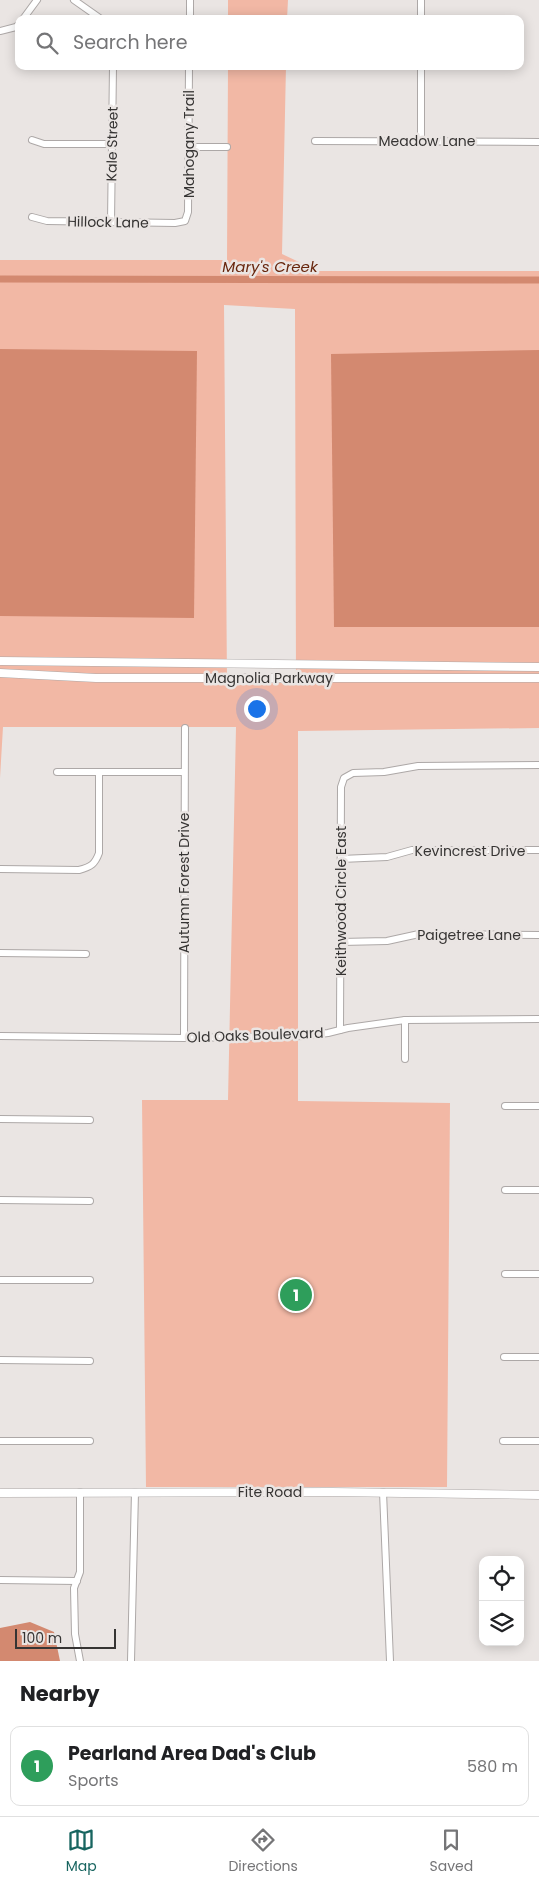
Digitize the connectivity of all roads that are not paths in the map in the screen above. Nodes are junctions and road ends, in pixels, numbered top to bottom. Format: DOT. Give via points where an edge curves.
graph roads {
  1 [pos="38,0"];
  2 [pos="74,0"];
  3 [pos="190,0"];
  4 [pos="421,0"];
  5 [pos="26,15"];
  6 [pos="95,15"];
  7 [pos="190,15"];
  8 [pos="421,15"];
  9 [pos="15,27"];
  10 [pos="0,31"];
  11 [pos="113,70"];
  12 [pos="189,70"];
  13 [pos="421,70"];
  14 [pos="32,140"];
  15 [pos="315,141"];
  16 [pos="421,142"];
  17 [pos="539,142"];
  18 [pos="112,144"];
  19 [pos="189,147"];
  20 [pos="227,147"];
  21 [pos="32,217"];
  22 [pos="185,221"];
  23 [pos="111,222"];
  24 [pos="0,661"];
  25 [pos="185,663"];
  26 [pos="312,664"];
  27 [pos="539,667"];
  28 [pos="0,673"];
  29 [pos="184,678"];
  30 [pos="312,678"];
  31 [pos="539,678"];
  32 [pos="185,728"];
  33 [pos="539,765"];
  34 [pos="58,772"];
  35 [pos="99,772"];
  36 [pos="184,772"];
  37 [pos="539,850"];
  38 [pos="341,859"];
  39 [pos="0,869"];
  40 [pos="539,935"];
  41 [pos="341,942"];
  42 [pos="0,953"];
  43 [pos="86,954"];
  44 [pos="539,1019"];
  45 [pos="405,1020"];
  46 [pos="340,1030"];
  47 [pos="0,1036"];
  48 [pos="184,1038"];
  49 [pos="405,1058"];
  50 [pos="505,1106"];
  51 [pos="539,1106"];
  52 [pos="0,1119"];
  53 [pos="90,1120"];
  54 [pos="505,1190"];
  55 [pos="539,1190"];
  56 [pos="0,1200"];
  57 [pos="90,1200"];
  58 [pos="505,1274"];
  59 [pos="539,1274"];
  60 [pos="0,1280"];
  61 [pos="90,1280"];
  62 [pos="504,1357"];
  63 [pos="539,1357"];
  64 [pos="0,1360"];
  65 [pos="90,1361"];
  66 [pos="0,1441"];
  67 [pos="90,1441"];
  68 [pos="503,1441"];
  69 [pos="539,1441"];
  70 [pos="80,1492"];
  71 [pos="134,1492"];
  72 [pos="383,1492"];
  73 [pos="0,1493"];
  74 [pos="539,1495"];
  75 [pos="0,1580"];
  76 [pos="77,1581"];
  77 [pos="80,1661"];
  78 [pos="131,1661"];
  79 [pos="390,1661"];
  1 -- 5 [label="street"];
  2 -- 6 [label="street"];
  3 -- 7 [label="street"];
  4 -- 8 [label="street"];
  9 -- 10 [label="street"];
  11 -- 18 [label="street, Kale Street"];
  12 -- 19 [label="street, Mahogany Trail"];
  13 -- 16 [label="street"];
  14 -- 18 [label="street" via="44,144"];
  15 -- 16 [label="street, Meadow Lane"];
  16 -- 17 [label="street, Meadow Lane"];
  18 -- 23 [label="street, Kale Street"];
  19 -- 20 [label="street"];
  19 -- 22 [label="street, Mahogany Trail" via="188,212"];
  21 -- 23 [label="street, Hillock Lane" via="46,221"];
  22 -- 23 [label="street, Hillock Lane"];
  24 -- 25 [label="street, Magnolia Parkway"];
  25 -- 26 [label="street, Magnolia Parkway"];
  25 -- 29 [label="street"];
  26 -- 27 [label="street, Magnolia Parkway"];
  26 -- 30 [label="street"];
  28 -- 29 [label="street, Magnolia Parkway"];
  29 -- 30 [label="street, Magnolia Parkway"];
  30 -- 31 [label="street, Magnolia Parkway"];
  32 -- 36 [label="street, Autumn Forest Drive"];
  33 -- 38 [label="street, Keithwood Circle East" via="418,766 349,774 341,787"];
  34 -- 35 [label="street"];
  35 -- 36 [label="street"];
  35 -- 39 [label="street" via="99,853 90,868"];
  36 -- 48 [label="street, Autumn Forest Drive"];
  37 -- 38 [label="street, Kevincrest Drive" via="412,850 387,857"];
  38 -- 41 [label="street, Keithwood Circle East"];
  40 -- 41 [label="street, Paigetree Lane" via="419,934 387,941"];
  41 -- 46 [label="street, Keithwood Circle East"];
  42 -- 43 [label="street"];
  44 -- 45 [label="street, Old Oaks Boulevard"];
  45 -- 46 [label="street, Old Oaks Boulevard"];
  45 -- 49 [label="street"];
  46 -- 48 [label="street, Old Oaks Boulevard" via="306,1036"];
  47 -- 48 [label="street, Old Oaks Boulevard"];
  50 -- 51 [label="street"];
  52 -- 53 [label="street"];
  54 -- 55 [label="street"];
  56 -- 57 [label="street"];
  58 -- 59 [label="street"];
  60 -- 61 [label="street"];
  62 -- 63 [label="street"];
  64 -- 65 [label="street"];
  66 -- 67 [label="street"];
  68 -- 69 [label="street"];
  70 -- 71 [label="street, Fite Road"];
  70 -- 73 [label="street, Fite Road"];
  70 -- 76 [label="street" via="80,1572"];
  71 -- 72 [label="street, Fite Road"];
  71 -- 78 [label="street"];
  72 -- 74 [label="street, Fite Road"];
  72 -- 79 [label="street"];
  75 -- 76 [label="street"];
  76 -- 77 [label="street" via="74,1588 75,1634"];
}
